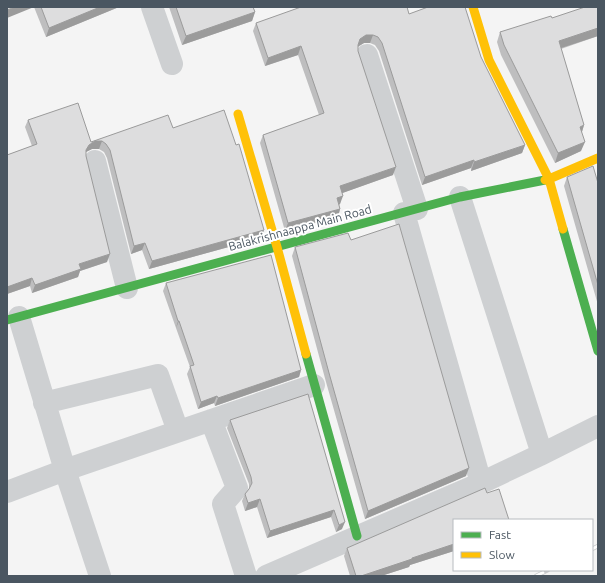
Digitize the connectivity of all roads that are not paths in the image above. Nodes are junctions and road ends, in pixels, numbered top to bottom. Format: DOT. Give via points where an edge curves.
graph roads {
  1 [pos="152,7"];
  2 [pos="473,7"];
  3 [pos="367,55"];
  4 [pos="172,64"];
  5 [pos="238,114"];
  6 [pos="598,158"];
  7 [pos="95,161"];
  8 [pos="549,179"];
  9 [pos="460,198"];
  10 [pos="411,211"];
  11 [pos="277,247"];
  12 [pos="127,288"];
  13 [pos="13,318"];
  14 [pos="598,351"];
  15 [pos="314,385"];
  16 [pos="44,403"];
  17 [pos="211,420"];
  18 [pos="598,426"];
  19 [pos="178,431"];
  20 [pos="542,454"];
  21 [pos="65,470"];
  22 [pos="481,483"];
  23 [pos="7,492"];
  24 [pos="357,536"];
  25 [pos="100,576"];
  26 [pos="246,576"];
  27 [pos="266,576"];
  1 -- 4 [label="street"];
  2 -- 8 [label="street" via="489,60"];
  3 -- 10 [label="street"];
  5 -- 11 [label="street"];
  6 -- 8 [label="street, Balakrishnaappa Main Road"];
  7 -- 12 [label="street"];
  8 -- 9 [label="street, Balakrishnaappa Main Road"];
  8 -- 14 [label="street"];
  9 -- 10 [label="street, Balakrishnaappa Main Road"];
  9 -- 20 [label="street"];
  10 -- 11 [label="street, Balakrishnaappa Main Road"];
  10 -- 22 [label="street"];
  11 -- 12 [label="street, Balakrishnaappa Main Road"];
  11 -- 15 [label="street"];
  12 -- 13 [label="street, Balakrishnaappa Main Road"];
  13 -- 16 [label="street"];
  15 -- 17 [label="street"];
  15 -- 24 [label="street"];
  16 -- 19 [label="street" via="158,375"];
  16 -- 21 [label="street"];
  17 -- 19 [label="street"];
  17 -- 26 [label="street" via="237,488 223,504"];
  18 -- 20 [label="street"];
  19 -- 21 [label="street"];
  20 -- 22 [label="street"];
  21 -- 23 [label="street"];
  21 -- 25 [label="street"];
  22 -- 24 [label="street"];
  24 -- 27 [label="street"];
}
